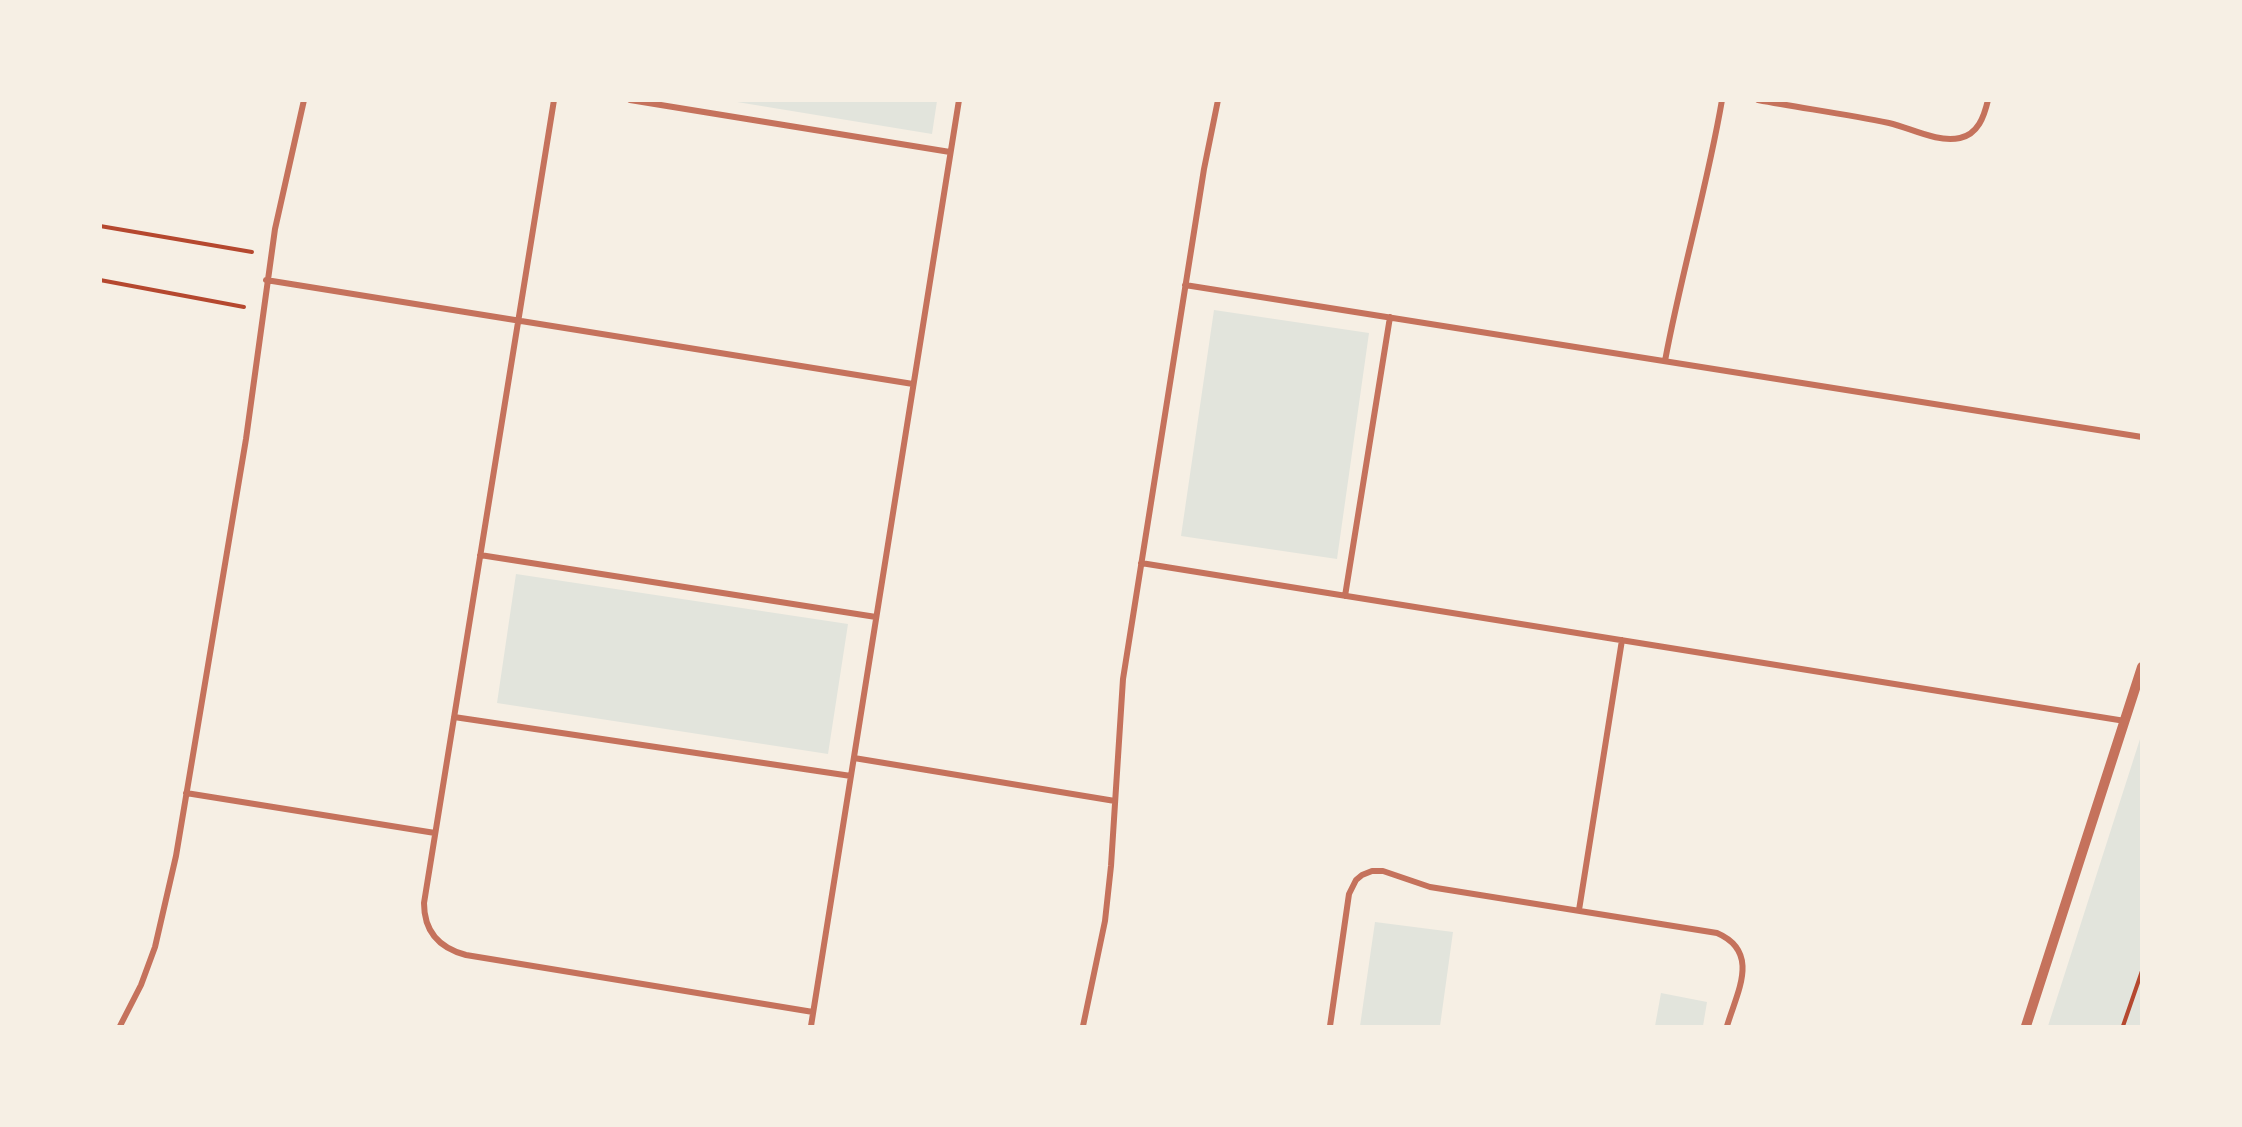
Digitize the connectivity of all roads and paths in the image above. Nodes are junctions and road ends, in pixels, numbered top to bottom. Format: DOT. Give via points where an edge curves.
graph roads {
  1 [pos="304,100"];
  2 [pos="554,100"];
  3 [pos="630,100"];
  4 [pos="958,100"];
  5 [pos="1218,100"];
  6 [pos="1722,100"];
  7 [pos="1758,100"];
  8 [pos="1988,100"];
  9 [pos="950,152"];
  10 [pos="100,226"];
  11 [pos="270,256"];
  12 [pos="100,280"];
  13 [pos="266,280"];
  14 [pos="1185,285"];
  15 [pos="262,311"];
  16 [pos="1390,317"];
  17 [pos="519,320"];
  18 [pos="1665,361"];
  19 [pos="913,384"];
  20 [pos="2142,437"];
  21 [pos="480,555"];
  22 [pos="1141,563"];
  23 [pos="1346,596"];
  24 [pos="876,617"];
  25 [pos="1622,640"];
  26 [pos="2142,667"];
  27 [pos="454,717"];
  28 [pos="2125,721"];
  29 [pos="854,758"];
  30 [pos="851,776"];
  31 [pos="186,793"];
  32 [pos="1115,801"];
  33 [pos="435,833"];
  34 [pos="1579,910"];
  35 [pos="2142,971"];
  36 [pos="813,1012"];
  37 [pos="120,1026"];
  38 [pos="811,1026"];
  39 [pos="1083,1026"];
  40 [pos="1330,1026"];
  41 [pos="1727,1026"];
  42 [pos="2026,1026"];
  43 [pos="2122,1026"];
  1 -- 11 [label="street"];
  2 -- 17 [label="street"];
  3 -- 9 [label="street"];
  4 -- 9 [label="street"];
  5 -- 14 [label="street"];
  6 -- 18 [label="street"];
  7 -- 8 [label="street" via="1889,123 1948,139 1968,136 1976,129"];
  9 -- 19 [label="street"];
  10 -- 11 [label="path"];
  11 -- 13 [label="street"];
  12 -- 15 [label="path"];
  13 -- 15 [label="street"];
  13 -- 17 [label="street"];
  14 -- 16 [label="street"];
  14 -- 22 [label="street"];
  15 -- 31 [label="street" via="246,439"];
  16 -- 18 [label="street"];
  16 -- 23 [label="street"];
  17 -- 19 [label="street"];
  17 -- 21 [label="street"];
  18 -- 20 [label="street"];
  19 -- 24 [label="street"];
  21 -- 24 [label="street"];
  21 -- 27 [label="street"];
  22 -- 23 [label="street"];
  22 -- 32 [label="street" via="1123,679"];
  23 -- 25 [label="street"];
  24 -- 29 [label="street"];
  25 -- 28 [label="street"];
  25 -- 34 [label="street"];
  26 -- 28 [label="street"];
  27 -- 30 [label="street"];
  27 -- 33 [label="street"];
  28 -- 42 [label="street"];
  29 -- 30 [label="street"];
  29 -- 32 [label="street"];
  30 -- 36 [label="street"];
  31 -- 33 [label="street"];
  31 -- 37 [label="street" via="155,947"];
  32 -- 39 [label="street" via="1105,921"];
  33 -- 36 [label="street" via="424,915 433,936 453,952"];
  34 -- 40 [label="street" via="1430,887 1383,871 1362,875 1349,894"];
  34 -- 41 [label="street" via="1706,930 1728,938 1737,946 1744,967"];
  35 -- 43 [label="path"];
  36 -- 38 [label="street"];
}
